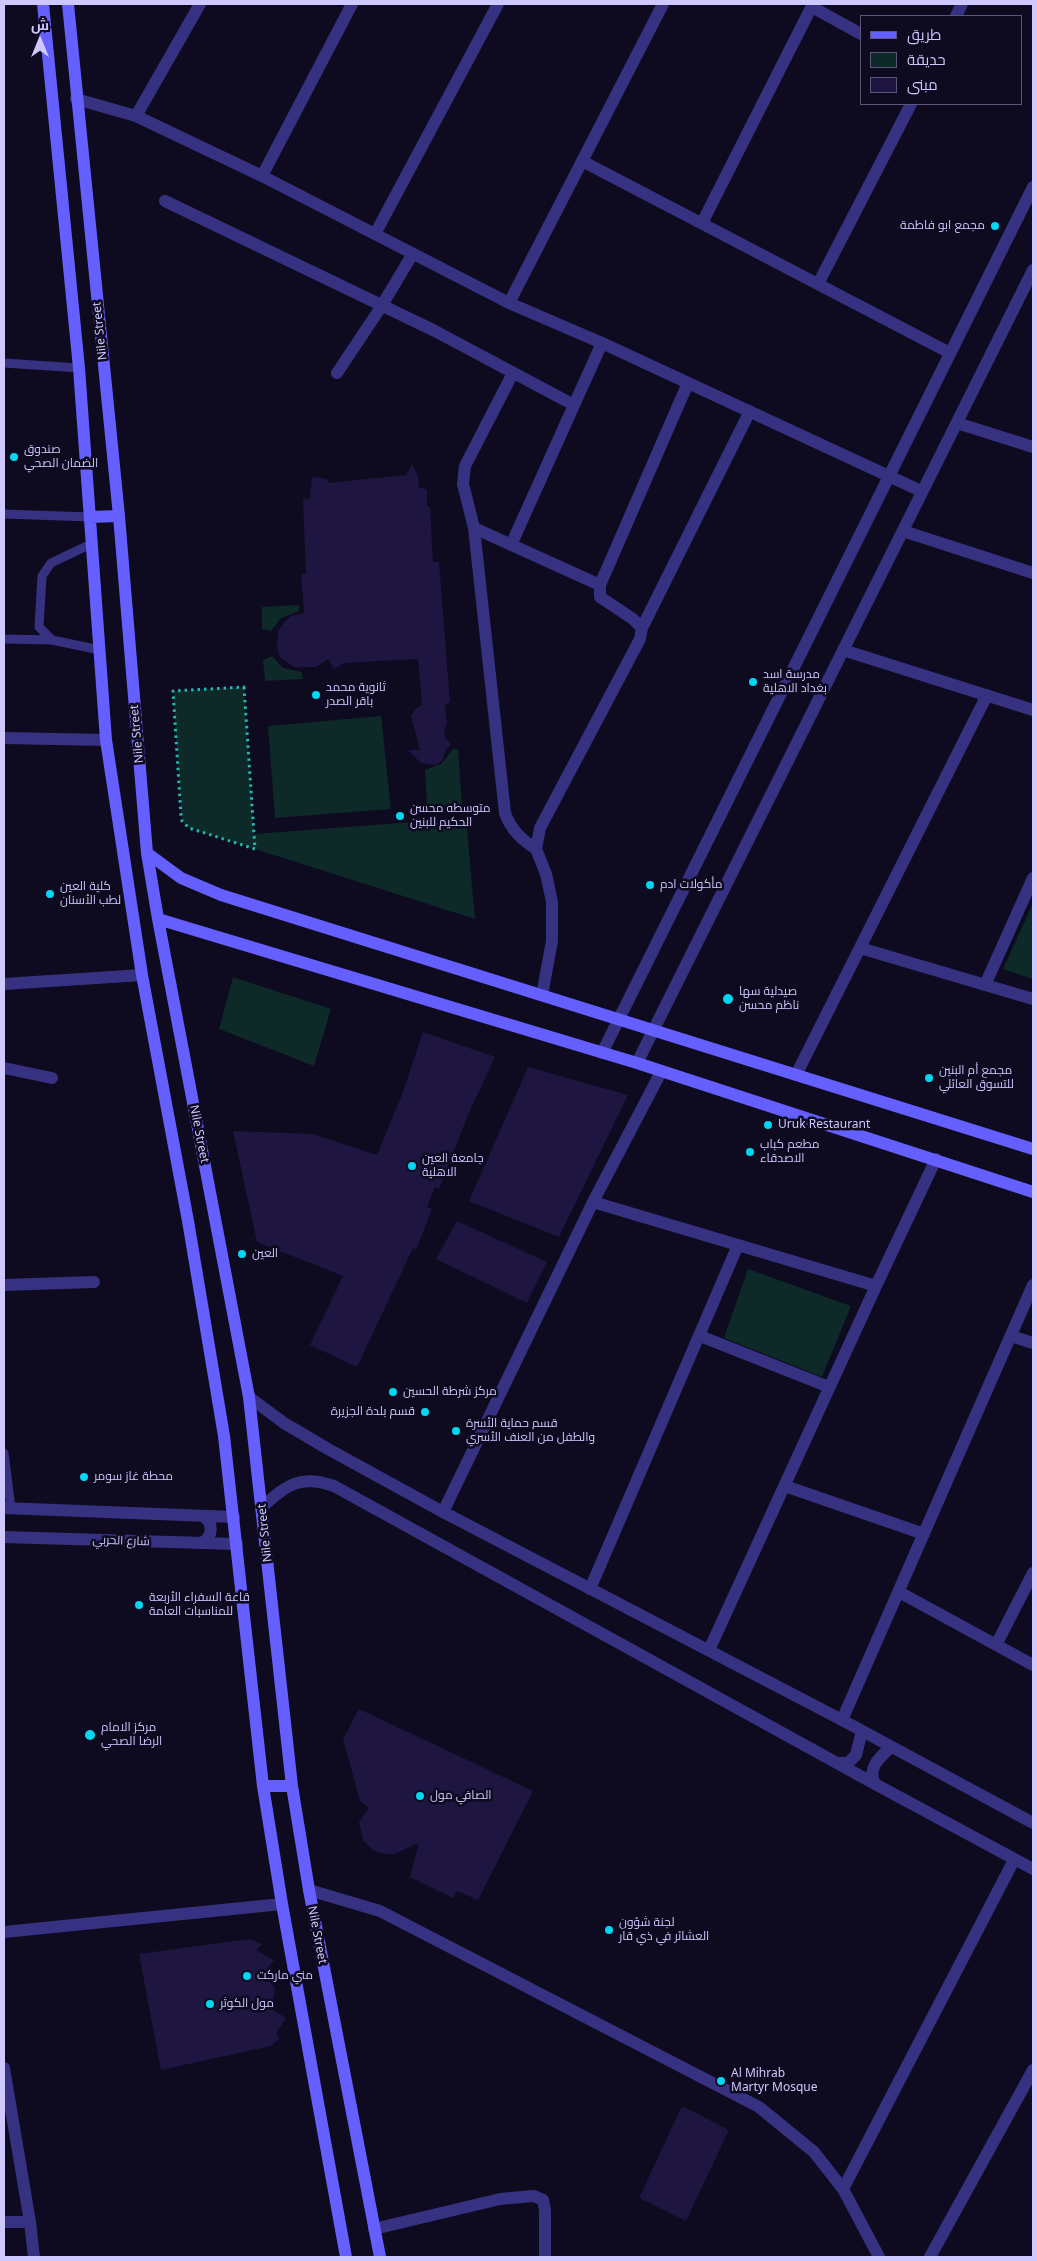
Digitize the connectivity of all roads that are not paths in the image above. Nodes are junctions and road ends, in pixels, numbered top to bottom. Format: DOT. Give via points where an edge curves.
graph roads {
  1 [pos="44,4"];
  2 [pos="68,4"];
  3 [pos="200,4"];
  4 [pos="352,4"];
  5 [pos="498,4"];
  6 [pos="664,4"];
  7 [pos="813,5"];
  8 [pos="860,33"];
  9 [pos="76,99"];
  10 [pos="910,105"];
  11 [pos="136,116"];
  12 [pos="582,161"];
  13 [pos="262,176"];
  14 [pos="1033,187"];
  15 [pos="165,201"];
  16 [pos="702,223"];
  17 [pos="375,234"];
  18 [pos="412,255"];
  19 [pos="1033,270"];
  20 [pos="818,284"];
  21 [pos="509,304"];
  22 [pos="381,307"];
  23 [pos="602,343"];
  24 [pos="950,353"];
  25 [pos="4,363"];
  26 [pos="79,368"];
  27 [pos="337,373"];
  28 [pos="513,373"];
  29 [pos="688,383"];
  30 [pos="574,405"];
  31 [pos="750,411"];
  32 [pos="957,423"];
  33 [pos="1033,448"];
  34 [pos="889,476"];
  35 [pos="921,491"];
  36 [pos="4,514"];
  37 [pos="119,516"];
  38 [pos="90,517"];
  39 [pos="474,528"];
  40 [pos="903,531"];
  41 [pos="91,544"];
  42 [pos="511,545"];
  43 [pos="1033,573"];
  44 [pos="600,585"];
  45 [pos="642,628"];
  46 [pos="4,639"];
  47 [pos="52,640"];
  48 [pos="100,650"];
  49 [pos="843,650"];
  50 [pos="987,695"];
  51 [pos="1033,710"];
  52 [pos="4,738"];
  53 [pos="106,740"];
  54 [pos="536,849"];
  55 [pos="147,853"];
  56 [pos="1033,878"];
  57 [pos="158,919"];
  58 [pos="860,948"];
  59 [pos="142,974"];
  60 [pos="4,984"];
  61 [pos="985,984"];
  62 [pos="542,995"];
  63 [pos="1033,1000"];
  64 [pos="618,1019"];
  65 [pos="654,1030"];
  66 [pos="602,1053"];
  67 [pos="637,1063"];
  68 [pos="4,1068"];
  69 [pos="661,1072"];
  70 [pos="796,1075"];
  71 [pos="52,1078"];
  72 [pos="1033,1149"];
  73 [pos="936,1159"];
  74 [pos="1033,1192"];
  75 [pos="592,1202"];
  76 [pos="738,1245"];
  77 [pos="94,1282"];
  78 [pos="4,1285"];
  79 [pos="1033,1285"];
  80 [pos="876,1286"];
  81 [pos="700,1336"];
  82 [pos="1011,1336"];
  83 [pos="1033,1343"];
  84 [pos="829,1387"];
  85 [pos="249,1397"];
  86 [pos="4,1453"];
  87 [pos="785,1486"];
  88 [pos="262,1507"];
  89 [pos="7,1508"];
  90 [pos="443,1512"];
  91 [pos="203,1516"];
  92 [pos="234,1517"];
  93 [pos="924,1534"];
  94 [pos="4,1537"];
  95 [pos="202,1543"];
  96 [pos="237,1544"];
  97 [pos="1033,1573"];
  98 [pos="590,1589"];
  99 [pos="1030,1589"];
  100 [pos="899,1592"];
  101 [pos="996,1645"];
  102 [pos="709,1650"];
  103 [pos="1033,1665"];
  104 [pos="842,1720"];
  105 [pos="862,1731"];
  106 [pos="890,1747"];
  107 [pos="838,1763"];
  108 [pos="875,1784"];
  109 [pos="263,1786"];
  110 [pos="292,1786"];
  111 [pos="1033,1824"];
  112 [pos="1014,1860"];
  113 [pos="1033,1869"];
  114 [pos="309,1890"];
  115 [pos="282,1904"];
  116 [pos="4,1932"];
  117 [pos="4,2068"];
  118 [pos="1033,2070"];
  119 [pos="843,2189"];
  120 [pos="4,2222"];
  121 [pos="30,2222"];
  122 [pos="374,2229"];
  123 [pos="34,2257"];
  124 [pos="346,2257"];
  125 [pos="380,2257"];
  126 [pos="545,2257"];
  127 [pos="879,2257"];
  128 [pos="930,2257"];
  1 -- 26 [label="main road, Nile Street"];
  2 -- 9 [label="main road, Nile Street"];
  3 -- 11 [label="street"];
  4 -- 13 [label="street"];
  5 -- 17 [label="street"];
  6 -- 12 [label="street"];
  7 -- 8 [label="street"];
  7 -- 16 [label="street"];
  9 -- 11 [label="street"];
  9 -- 37 [label="main road, Nile Street"];
  10 -- 20 [label="street"];
  11 -- 13 [label="street"];
  12 -- 16 [label="street"];
  12 -- 21 [label="street"];
  13 -- 17 [label="street"];
  14 -- 24 [label="street"];
  15 -- 22 [label="street"];
  16 -- 20 [label="street"];
  17 -- 18 [label="street"];
  18 -- 21 [label="street"];
  18 -- 22 [label="street"];
  19 -- 32 [label="street"];
  20 -- 24 [label="street"];
  21 -- 23 [label="street"];
  22 -- 27 [label="street"];
  22 -- 28 [label="street" via="433,330"];
  23 -- 29 [label="street"];
  23 -- 30 [label="street"];
  24 -- 34 [label="street"];
  25 -- 26 [label="lane"];
  26 -- 38 [label="main road, Nile Street"];
  28 -- 30 [label="street"];
  28 -- 39 [label="street" via="465,466 463,484"];
  29 -- 31 [label="street"];
  29 -- 44 [label="street"];
  30 -- 42 [label="street"];
  31 -- 34 [label="street"];
  31 -- 45 [label="street"];
  32 -- 33 [label="street"];
  32 -- 35 [label="street"];
  34 -- 35 [label="street"];
  34 -- 64 [label="street"];
  35 -- 40 [label="street"];
  36 -- 38 [label="lane"];
  37 -- 38 [label="main road"];
  37 -- 55 [label="main road, Nile Street"];
  38 -- 41 [label="main road, Nile Street"];
  39 -- 42 [label="street"];
  39 -- 54 [label="street" via="505,813 522,840"];
  40 -- 43 [label="street"];
  40 -- 49 [label="street"];
  41 -- 47 [label="lane" via="51,563 42,576 39,627"];
  41 -- 48 [label="main road, Nile Street"];
  42 -- 44 [label="street"];
  44 -- 45 [label="street" via="600,597"];
  45 -- 54 [label="street" via="640,639 540,828"];
  46 -- 47 [label="lane"];
  47 -- 48 [label="lane"];
  48 -- 53 [label="main road, Nile Street"];
  49 -- 50 [label="street"];
  49 -- 65 [label="street"];
  50 -- 51 [label="street"];
  50 -- 58 [label="street"];
  52 -- 53 [label="street"];
  53 -- 59 [label="main road, Nile Street"];
  54 -- 62 [label="street" via="552,902 552,941"];
  55 -- 57 [label="main road, Nile Street"];
  55 -- 62 [label="main road" via="181,878 207,890"];
  56 -- 61 [label="street"];
  57 -- 66 [label="main road"];
  57 -- 85 [label="main road, Nile Street"];
  58 -- 61 [label="street"];
  58 -- 70 [label="street"];
  59 -- 60 [label="street"];
  59 -- 92 [label="main road, Nile Street" via="188,1220 224,1436"];
  61 -- 63 [label="street"];
  62 -- 64 [label="main road"];
  64 -- 65 [label="main road"];
  64 -- 66 [label="street"];
  65 -- 67 [label="street"];
  65 -- 70 [label="main road"];
  66 -- 67 [label="main road"];
  67 -- 69 [label="main road"];
  68 -- 71 [label="street"];
  69 -- 73 [label="main road"];
  69 -- 75 [label="street"];
  70 -- 72 [label="main road"];
  73 -- 74 [label="main road"];
  73 -- 80 [label="street"];
  75 -- 76 [label="street"];
  75 -- 90 [label="street"];
  76 -- 80 [label="street"];
  76 -- 81 [label="street"];
  77 -- 78 [label="street"];
  79 -- 82 [label="street"];
  80 -- 84 [label="street"];
  81 -- 84 [label="street"];
  81 -- 98 [label="street"];
  82 -- 83 [label="street"];
  82 -- 93 [label="street"];
  84 -- 87 [label="street"];
  85 -- 88 [label="main road, Nile Street"];
  85 -- 90 [label="street" via="284,1423"];
  86 -- 89 [label="lane"];
  87 -- 93 [label="street"];
  87 -- 102 [label="street"];
  88 -- 107 [label="street" via="293,1483 307,1480 334,1486"];
  88 -- 110 [label="main road, Nile Street"];
  89 -- 91 [label="street"];
  90 -- 98 [label="street"];
  91 -- 92 [label="street"];
  91 -- 95 [label="street" via="211,1530"];
  92 -- 96 [label="main road, Nile Street"];
  93 -- 100 [label="street"];
  94 -- 95 [label="street, شارع الحربي"];
  95 -- 96 [label="street, شارع الحربي"];
  96 -- 109 [label="main road, Nile Street"];
  97 -- 99 [label="street"];
  98 -- 102 [label="street"];
  99 -- 101 [label="street"];
  100 -- 101 [label="street"];
  100 -- 104 [label="street"];
  101 -- 103 [label="street"];
  102 -- 104 [label="street"];
  104 -- 105 [label="street"];
  105 -- 106 [label="street"];
  105 -- 107 [label="street" via="856,1755 848,1763"];
  106 -- 108 [label="street" via="873,1766 871,1777"];
  106 -- 111 [label="street"];
  107 -- 108 [label="street"];
  108 -- 112 [label="street"];
  109 -- 110 [label="main road"];
  109 -- 115 [label="main road, Nile Street"];
  110 -- 114 [label="main road, Nile Street"];
  112 -- 113 [label="street"];
  112 -- 119 [label="street"];
  114 -- 119 [label="street" via="380,1911 760,2107 814,2152"];
  114 -- 122 [label="main road, Nile Street"];
  115 -- 116 [label="street"];
  115 -- 124 [label="main road, Nile Street"];
  117 -- 121 [label="street"];
  118 -- 128 [label="street"];
  119 -- 127 [label="street"];
  120 -- 121 [label="street"];
  121 -- 123 [label="street"];
  122 -- 125 [label="main road, Nile Street"];
  122 -- 126 [label="street" via="500,2199 534,2196 543,2200 545,2210"];
}
